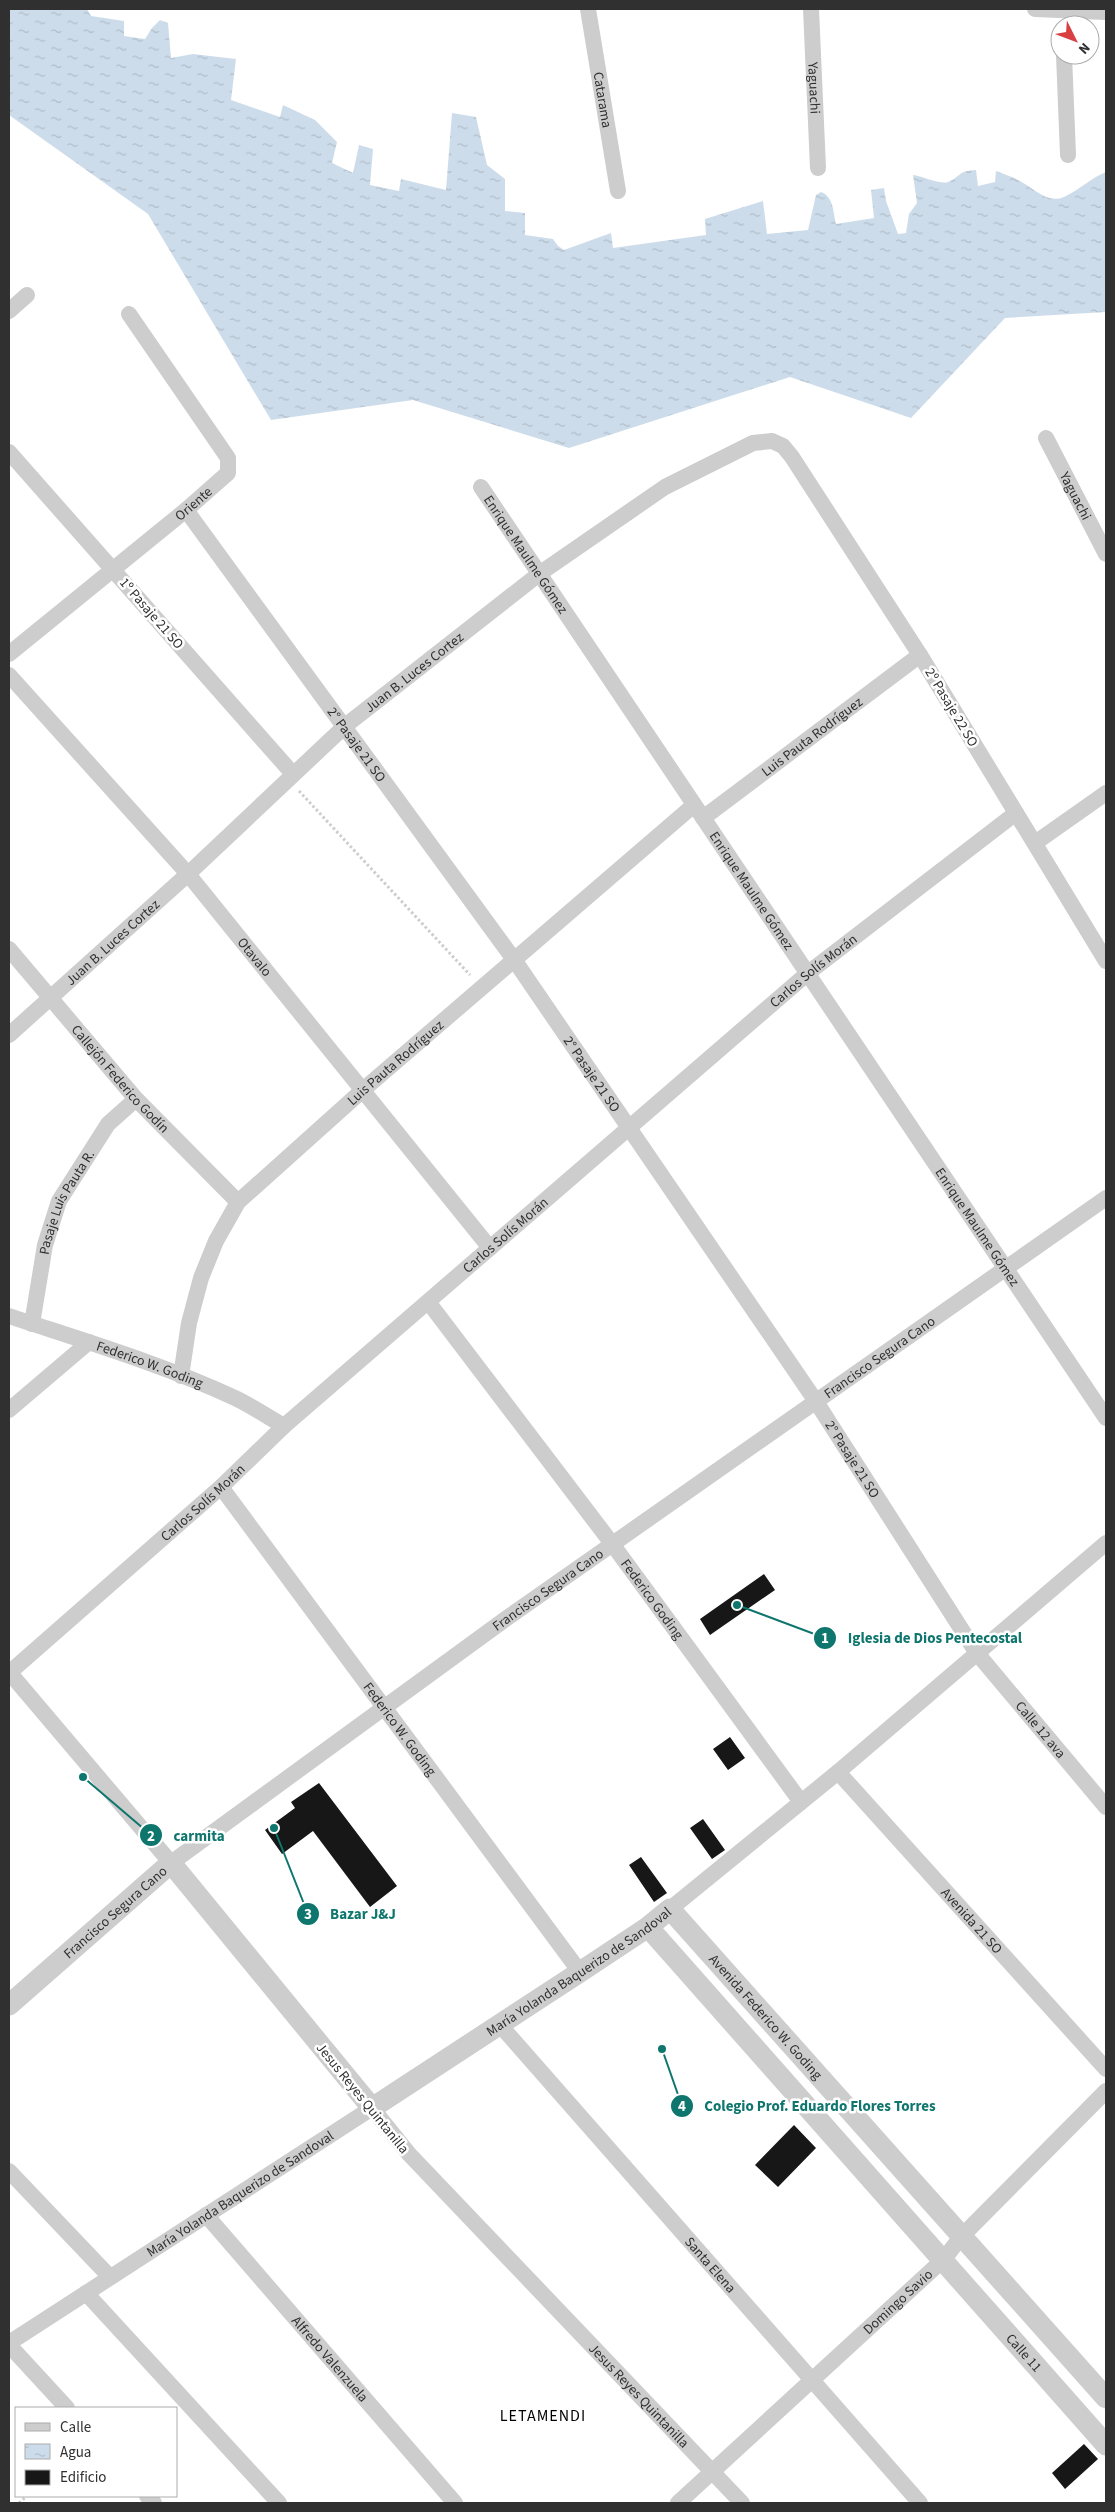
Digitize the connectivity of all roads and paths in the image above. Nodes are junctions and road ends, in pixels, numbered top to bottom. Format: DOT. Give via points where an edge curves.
graph roads {
  1 [pos="588,9"];
  2 [pos="812,9"];
  3 [pos="1035,9"];
  4 [pos="1106,12"];
  5 [pos="1062,15"];
  6 [pos="1064,65"];
  7 [pos="1068,155"];
  8 [pos="818,168"];
  9 [pos="618,191"];
  10 [pos="27,295"];
  11 [pos="9,311"];
  12 [pos="129,314"];
  13 [pos="1046,438"];
  14 [pos="9,452"];
  15 [pos="792,457"];
  16 [pos="481,487"];
  17 [pos="186,510"];
  18 [pos="1106,554"];
  19 [pos="113,569"];
  20 [pos="539,574"];
  21 [pos="9,654"];
  22 [pos="920,655"];
  23 [pos="9,675"];
  24 [pos="345,726"];
  25 [pos="290,777"];
  26 [pos="1106,793"];
  27 [pos="699,811"];
  28 [pos="1016,813"];
  29 [pos="1034,843"];
  30 [pos="188,874"];
  31 [pos="9,949"];
  32 [pos="515,961"];
  33 [pos="1106,961"];
  34 [pos="808,973"];
  35 [pos="482,988"];
  36 [pos="50,997"];
  37 [pos="9,1035"];
  38 [pos="364,1090"];
  39 [pos="136,1099"];
  40 [pos="628,1128"];
  41 [pos="1106,1198"];
  42 [pos="238,1202"];
  43 [pos="490,1248"];
  44 [pos="1005,1267"];
  45 [pos="429,1302"];
  46 [pos="9,1316"];
  47 [pos="32,1324"];
  48 [pos="89,1342"];
  49 [pos="181,1376"];
  50 [pos="815,1400"];
  51 [pos="9,1410"];
  52 [pos="1106,1418"];
  53 [pos="284,1426"];
  54 [pos="221,1487"];
  55 [pos="1106,1543"];
  56 [pos="613,1545"];
  57 [pos="976,1652"];
  58 [pos="9,1672"];
  59 [pos="385,1706"];
  60 [pos="838,1772"];
  61 [pos="801,1802"];
  62 [pos="1106,1807"];
  63 [pos="171,1863"];
  64 [pos="670,1909"];
  65 [pos="648,1927"];
  66 [pos="580,1972"];
  67 [pos="9,2005"];
  68 [pos="500,2025"];
  69 [pos="1106,2069"];
  70 [pos="1106,2091"];
  71 [pos="372,2108"];
  72 [pos="9,2171"];
  73 [pos="206,2215"];
  74 [pos="961,2237"];
  75 [pos="944,2259"];
  76 [pos="110,2277"];
  77 [pos="86,2293"];
  78 [pos="9,2344"];
  79 [pos="814,2380"];
  80 [pos="1106,2398"];
  81 [pos="66,2407"];
  82 [pos="1106,2445"];
  83 [pos="714,2472"];
  84 [pos="279,2503"];
  85 [pos="454,2503"];
  86 [pos="678,2503"];
  87 [pos="742,2503"];
  88 [pos="920,2503"];
  1 -- 9 [label="street, Catarama"];
  2 -- 8 [label="street, Yaguachi"];
  3 -- 5 [label="street"];
  4 -- 5 [label="street"];
  6 -- 7 [label="street"];
  10 -- 11 [label="street"];
  12 -- 17 [label="street, Oriente" via="228,458 228,473"];
  13 -- 18 [label="street, Yaguachi"];
  14 -- 19 [label="street, 1º Pasaje 21 SO"];
  15 -- 20 [label="street, Juan B. Luces Cortez" via="783,446 772,441 753,443 665,487"];
  15 -- 22 [label="street, 2º Pasaje 22 SO"];
  16 -- 20 [label="street, Enrique Maulme Gómez"];
  17 -- 19 [label="street, Oriente"];
  17 -- 24 [label="street, 2° Pasaje 21 SO"];
  19 -- 21 [label="street, Oriente"];
  19 -- 25 [label="street, 1º Pasaje 21 SO"];
  20 -- 24 [label="street, Juan B. Luces Cortez"];
  20 -- 27 [label="street, Enrique Maulme Gómez"];
  22 -- 27 [label="street, Luis Pauta Rodríguez"];
  22 -- 28 [label="street, 2º Pasaje 22 SO"];
  23 -- 30 [label="street, Otavalo"];
  24 -- 25 [label="street, Juan B. Luces Cortez"];
  24 -- 32 [label="street, 2° Pasaje 21 SO"];
  25 -- 30 [label="street, Juan B. Luces Cortez"];
  25 -- 35 [label="path"];
  26 -- 29 [label="street"];
  27 -- 32 [label="street, Luis Pauta Rodríguez"];
  27 -- 34 [label="street, Enrique Maulme Gómez"];
  28 -- 29 [label="street, 2º Pasaje 22 SO"];
  28 -- 34 [label="street, Carlos Solís Morán"];
  29 -- 33 [label="street, 2º Pasaje 22 SO"];
  30 -- 36 [label="street, Juan B. Luces Cortez"];
  30 -- 38 [label="street, Otavalo"];
  31 -- 36 [label="street, Callejón Federico Godín"];
  32 -- 35 [label="street, Luis Pauta Rodríguez"];
  32 -- 40 [label="street, 2° Pasaje 21 SO"];
  34 -- 40 [label="street, Carlos Solís Morán"];
  34 -- 44 [label="street, Enrique Maulme Gómez"];
  35 -- 38 [label="street, Luis Pauta Rodríguez"];
  36 -- 37 [label="street, Juan B. Luces Cortez"];
  36 -- 39 [label="street, Callejón Federico Godín"];
  38 -- 42 [label="street, Luis Pauta Rodríguez"];
  38 -- 43 [label="street, Otavalo"];
  39 -- 42 [label="street, Callejón Federico Godín"];
  39 -- 47 [label="street, Pasaje Luis Pauta R." via="108,1124 59,1201 44,1245"];
  40 -- 43 [label="street, Carlos Solís Morán"];
  40 -- 50 [label="street, 2° Pasaje 21 SO"];
  41 -- 44 [label="street, Francisco Segura Cano"];
  42 -- 49 [label="street, Luis Pauta Rodríguez" via="216,1241 201,1278 188,1323"];
  43 -- 45 [label="street, Carlos Solís Morán"];
  44 -- 50 [label="street, Francisco Segura Cano"];
  44 -- 52 [label="street, Enrique Maulme Gómez"];
  45 -- 53 [label="street, Carlos Solís Morán"];
  45 -- 56 [label="street, Federico Goding"];
  46 -- 47 [label="street, Federico W. Goding"];
  47 -- 48 [label="street, Federico W. Goding"];
  48 -- 49 [label="street, Federico W. Goding"];
  48 -- 51 [label="street"];
  49 -- 53 [label="street, Federico W. Goding" via="236,1398"];
  50 -- 56 [label="street, Francisco Segura Cano"];
  50 -- 57 [label="street, 2° Pasaje 21 SO"];
  53 -- 54 [label="street, Carlos Solís Morán"];
  54 -- 58 [label="street, Carlos Solís Morán"];
  54 -- 59 [label="street, Federico W. Goding"];
  55 -- 57 [label="street, María Yolanda Baquerizo de Sandoval"];
  56 -- 59 [label="street, Francisco Segura Cano"];
  56 -- 61 [label="street, Federico Goding"];
  57 -- 60 [label="street, María Yolanda Baquerizo de Sandoval"];
  57 -- 62 [label="street, Calle 12 ava"];
  58 -- 63 [label="street, Jesus Reyes Quintanilla"];
  59 -- 63 [label="street, Francisco Segura Cano"];
  59 -- 66 [label="street, Federico W. Goding"];
  60 -- 61 [label="street, María Yolanda Baquerizo de Sandoval"];
  60 -- 69 [label="street, Avenida 21 SO"];
  61 -- 64 [label="street, María Yolanda Baquerizo de Sandoval"];
  63 -- 67 [label="street, Francisco Segura Cano"];
  63 -- 71 [label="street, Jesus Reyes Quintanilla"];
  64 -- 65 [label="street, María Yolanda Baquerizo de Sandoval"];
  64 -- 74 [label="street, Avenida Federico W. Goding"];
  65 -- 66 [label="street, María Yolanda Baquerizo de Sandoval"];
  65 -- 75 [label="street, Calle 11"];
  66 -- 68 [label="street, María Yolanda Baquerizo de Sandoval"];
  68 -- 71 [label="street, María Yolanda Baquerizo de Sandoval"];
  68 -- 79 [label="street, Santa Elena"];
  70 -- 74 [label="street, Domingo Savio"];
  71 -- 73 [label="street, María Yolanda Baquerizo de Sandoval"];
  71 -- 83 [label="street, Jesus Reyes Quintanilla" via="409,2154"];
  72 -- 76 [label="street"];
  73 -- 76 [label="street, María Yolanda Baquerizo de Sandoval"];
  73 -- 85 [label="street, Alfredo Valenzuela"];
  74 -- 75 [label="street, Domingo Savio"];
  74 -- 80 [label="street, Avenida Federico W. Goding"];
  75 -- 79 [label="street, Domingo Savio"];
  75 -- 82 [label="street, Calle 11"];
  76 -- 77 [label="street, María Yolanda Baquerizo de Sandoval"];
  77 -- 78 [label="street, María Yolanda Baquerizo de Sandoval"];
  77 -- 84 [label="street"];
  78 -- 81 [label="street"];
  79 -- 83 [label="street, Domingo Savio"];
  79 -- 88 [label="street, Santa Elena"];
  83 -- 86 [label="street, Domingo Savio"];
  83 -- 87 [label="street, Jesus Reyes Quintanilla"];
}
